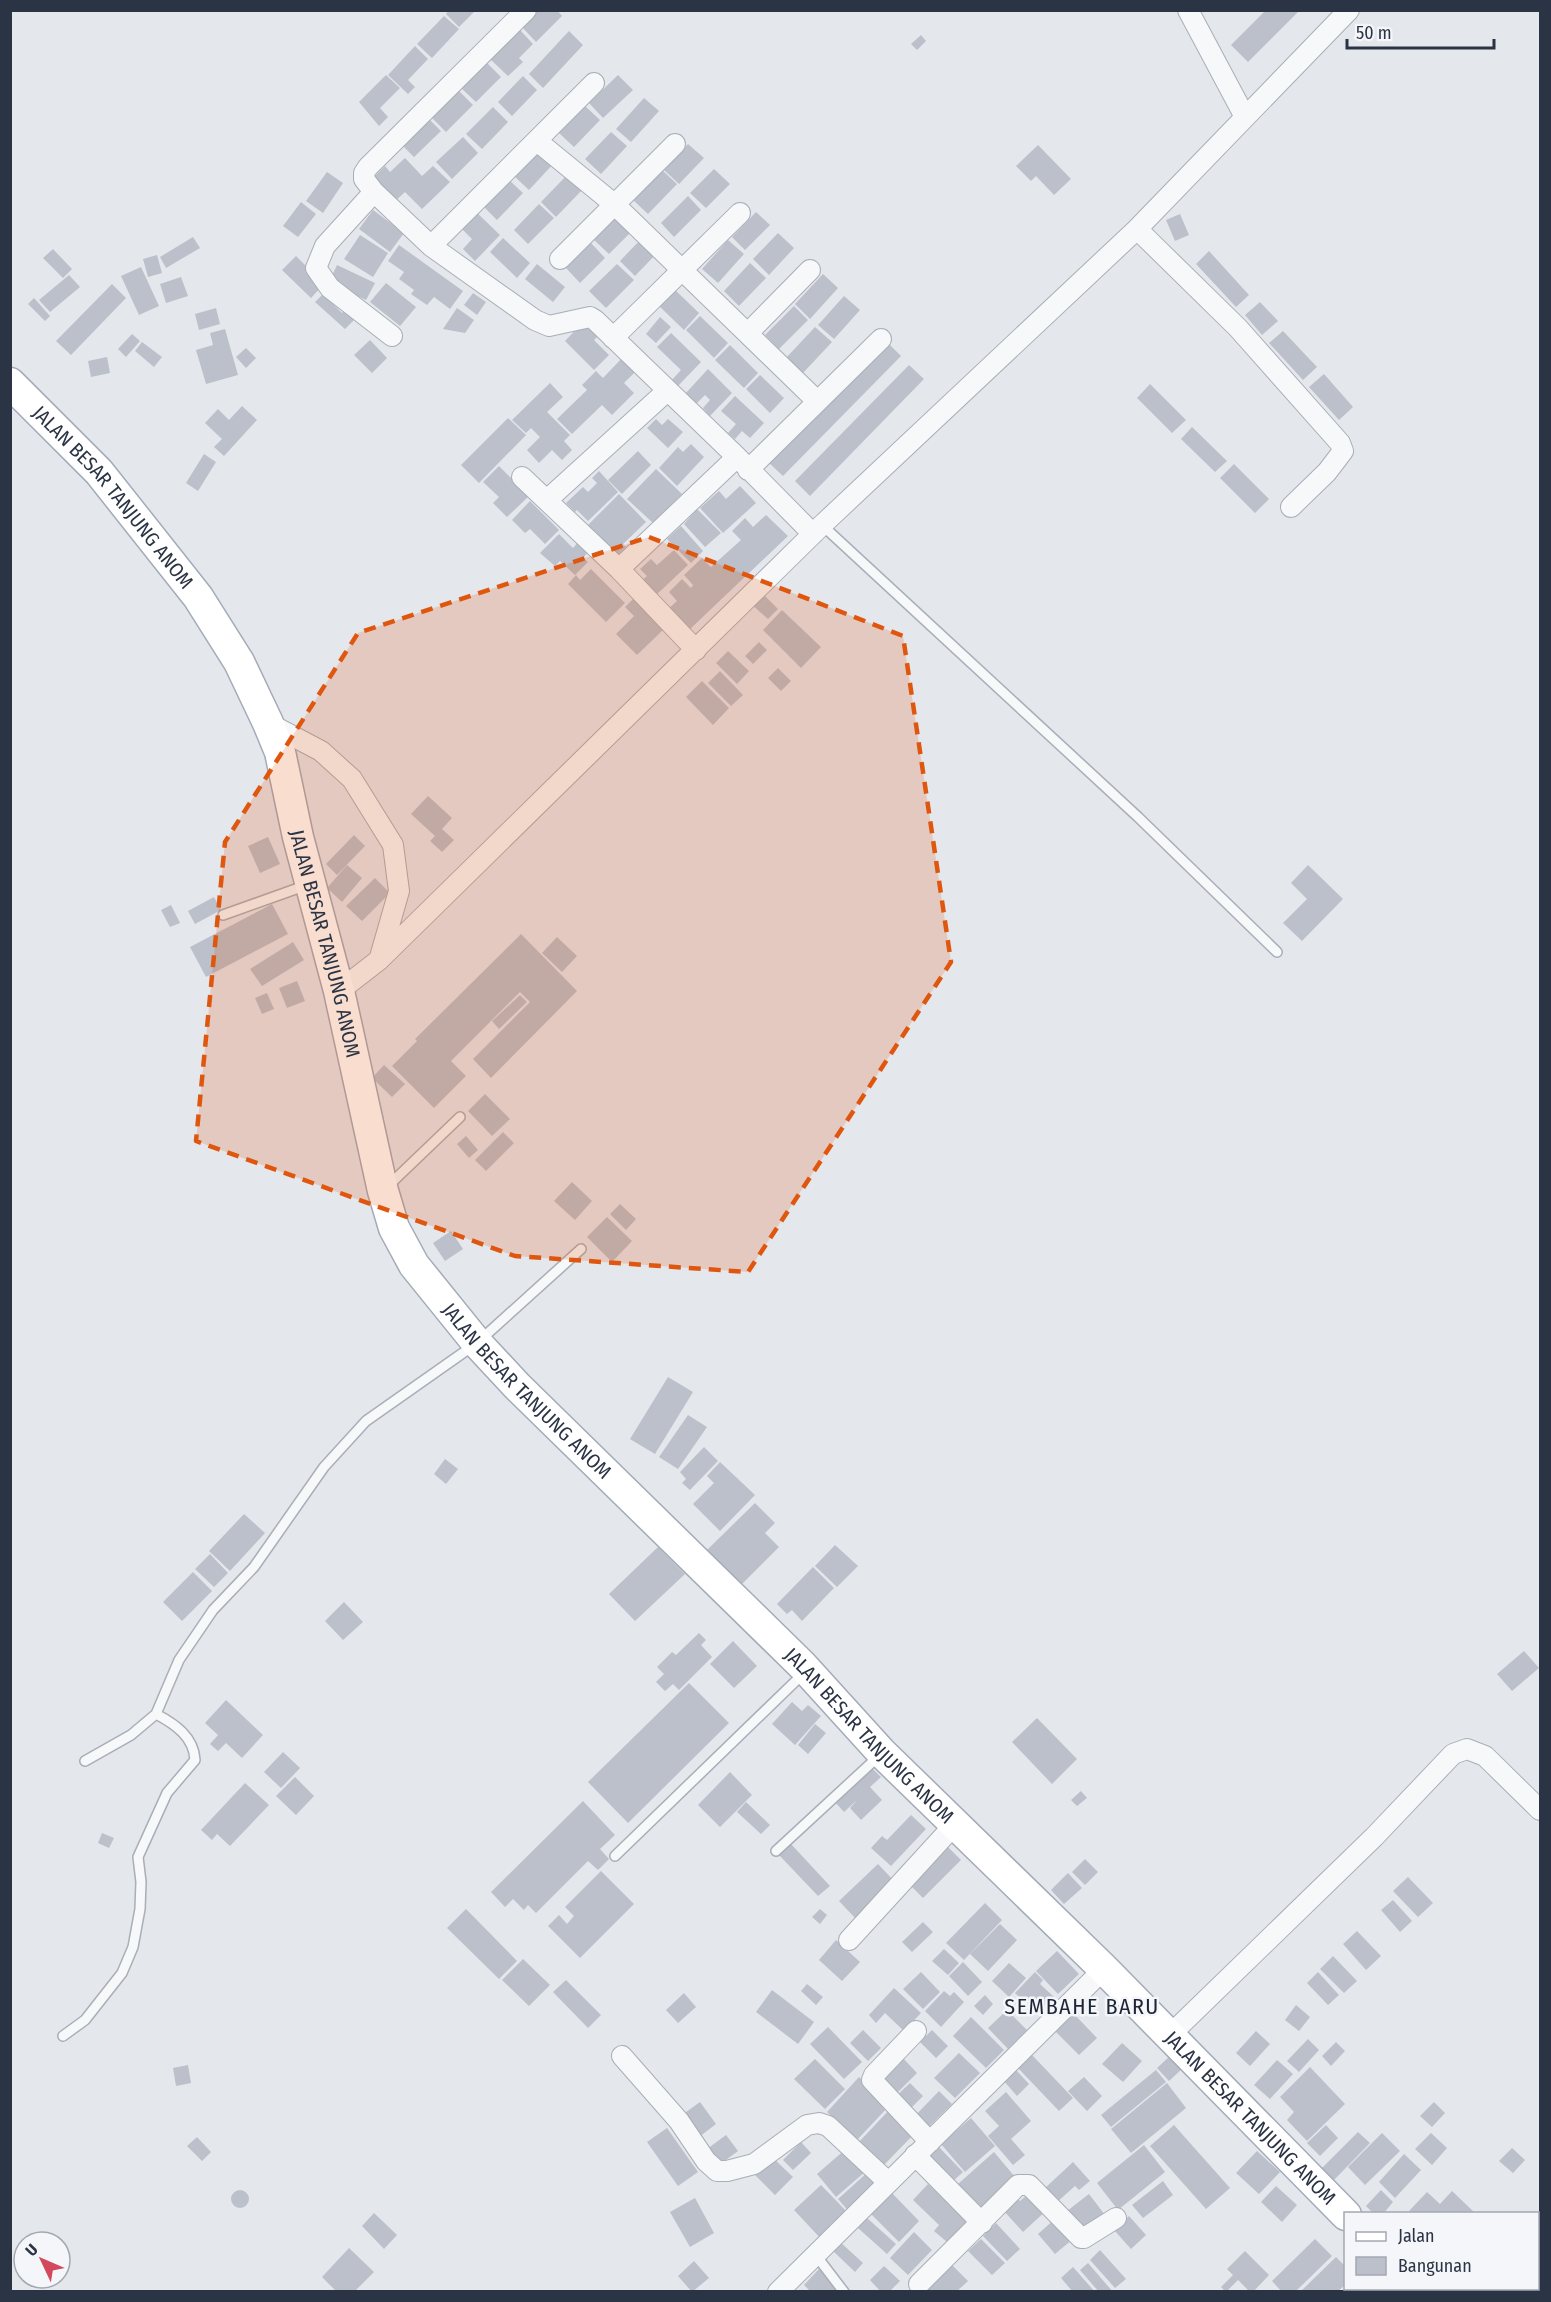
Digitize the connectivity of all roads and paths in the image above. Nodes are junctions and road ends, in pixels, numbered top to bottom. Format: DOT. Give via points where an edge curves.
graph roads {
  1 [pos="526,10"];
  2 [pos="1188,10"];
  3 [pos="1349,10"];
  4 [pos="594,83"];
  5 [pos="1245,117"];
  6 [pos="537,141"];
  7 [pos="675,144"];
  8 [pos="374,192"];
  9 [pos="614,204"];
  10 [pos="740,213"];
  11 [pos="1137,228"];
  12 [pos="431,246"];
  13 [pos="560,259"];
  14 [pos="810,270"];
  15 [pos="683,271"];
  16 [pos="748,333"];
  17 [pos="392,336"];
  18 [pos="613,338"];
  19 [pos="880,339"];
  20 [pos="10,383"];
  21 [pos="667,391"];
  22 [pos="817,401"];
  23 [pos="742,463"];
  24 [pos="522,477"];
  25 [pos="547,500"];
  26 [pos="1291,507"];
  27 [pos="818,529"];
  28 [pos="619,569"];
  29 [pos="696,650"];
  30 [pos="268,723"];
  31 [pos="312,883"];
  32 [pos="223,915"];
  33 [pos="1277,952"];
  34 [pos="379,960"];
  35 [pos="339,992"];
  36 [pos="460,1117"];
  37 [pos="383,1191"];
  38 [pos="581,1249"];
  39 [pos="477,1343"];
  40 [pos="807,1671"];
  41 [pos="156,1714"];
  42 [pos="882,1753"];
  43 [pos="85,1761"];
  44 [pos="1540,1810"];
  45 [pos="956,1823"];
  46 [pos="776,1851"];
  47 [pos="615,1856"];
  48 [pos="849,1940"];
  49 [pos="1104,1969"];
  50 [pos="916,2031"];
  51 [pos="63,2036"];
  52 [pos="1170,2036"];
  53 [pos="622,2056"];
  54 [pos="923,2148"];
  55 [pos="888,2182"];
  56 [pos="1344,2213"];
  57 [pos="1116,2218"];
  58 [pos="982,2223"];
  59 [pos="815,2254"];
  60 [pos="919,2284"];
  61 [pos="778,2292"];
  62 [pos="844,2292"];
  1 -- 8 [label="street" via="368,167 364,179"];
  2 -- 5 [label="street"];
  3 -- 5 [label="street"];
  4 -- 6 [label="street"];
  5 -- 11 [label="street"];
  6 -- 9 [label="street"];
  6 -- 12 [label="street"];
  7 -- 9 [label="street"];
  8 -- 12 [label="street"];
  8 -- 17 [label="street" via="326,246 316,268 330,288"];
  9 -- 13 [label="street"];
  9 -- 15 [label="street"];
  10 -- 15 [label="street"];
  11 -- 26 [label="street" via="1238,328 1340,443 1343,451 1327,472"];
  11 -- 27 [label="street"];
  12 -- 18 [label="street" via="535,320 549,326 590,318"];
  14 -- 16 [label="street"];
  15 -- 16 [label="street"];
  15 -- 18 [label="street"];
  16 -- 22 [label="street"];
  18 -- 21 [label="street"];
  19 -- 22 [label="street"];
  20 -- 30 [label="main road, JALAN BESAR TANJUNG ANOM" via="99,472 198,597 239,662"];
  21 -- 23 [label="street"];
  21 -- 25 [label="street"];
  22 -- 23 [label="street"];
  23 -- 27 [label="street"];
  23 -- 28 [label="street"];
  24 -- 25 [label="street"];
  25 -- 28 [label="street"];
  27 -- 29 [label="street"];
  27 -- 33 [label="lane" via="1138,817"];
  28 -- 29 [label="street"];
  29 -- 34 [label="street"];
  30 -- 31 [label="main road, JALAN BESAR TANJUNG ANOM" via="280,752"];
  30 -- 34 [label="street" via="321,751 352,779 393,845 399,891"];
  31 -- 32 [label="lane"];
  31 -- 35 [label="main road, JALAN BESAR TANJUNG ANOM"];
  34 -- 35 [label="street"];
  35 -- 37 [label="main road, JALAN BESAR TANJUNG ANOM"];
  36 -- 37 [label="lane"];
  37 -- 39 [label="main road, JALAN BESAR TANJUNG ANOM" via="394,1228 414,1265"];
  38 -- 39 [label="lane"];
  39 -- 40 [label="main road, JALAN BESAR TANJUNG ANOM"];
  39 -- 41 [label="lane" via="366,1421 324,1467 254,1568 213,1610 179,1660"];
  40 -- 42 [label="main road, JALAN BESAR TANJUNG ANOM"];
  40 -- 47 [label="lane"];
  41 -- 43 [label="lane" via="121,1742"];
  41 -- 51 [label="lane" via="181,1731 194,1748 195,1760 167,1793 138,1857 140,1909 133,1947 122,1973 85,2020"];
  42 -- 45 [label="main road, JALAN BESAR TANJUNG ANOM"];
  42 -- 46 [label="lane"];
  44 -- 52 [label="street" via="1485,1756 1467,1749 1453,1754 1374,1837"];
  45 -- 48 [label="street"];
  45 -- 49 [label="main road, JALAN BESAR TANJUNG ANOM"];
  49 -- 52 [label="main road, JALAN BESAR TANJUNG ANOM"];
  49 -- 54 [label="street"];
  50 -- 54 [label="street" via="872,2080"];
  52 -- 56 [label="main road, JALAN BESAR TANJUNG ANOM"];
  53 -- 55 [label="street" via="717,2171 754,2164 807,2125 819,2123 828,2126"];
  54 -- 55 [label="street"];
  54 -- 58 [label="street"];
  55 -- 59 [label="street"];
  57 -- 58 [label="street" via="1081,2238 1024,2184"];
  58 -- 60 [label="street"];
  59 -- 61 [label="street"];
  59 -- 62 [label="lane"];
}
